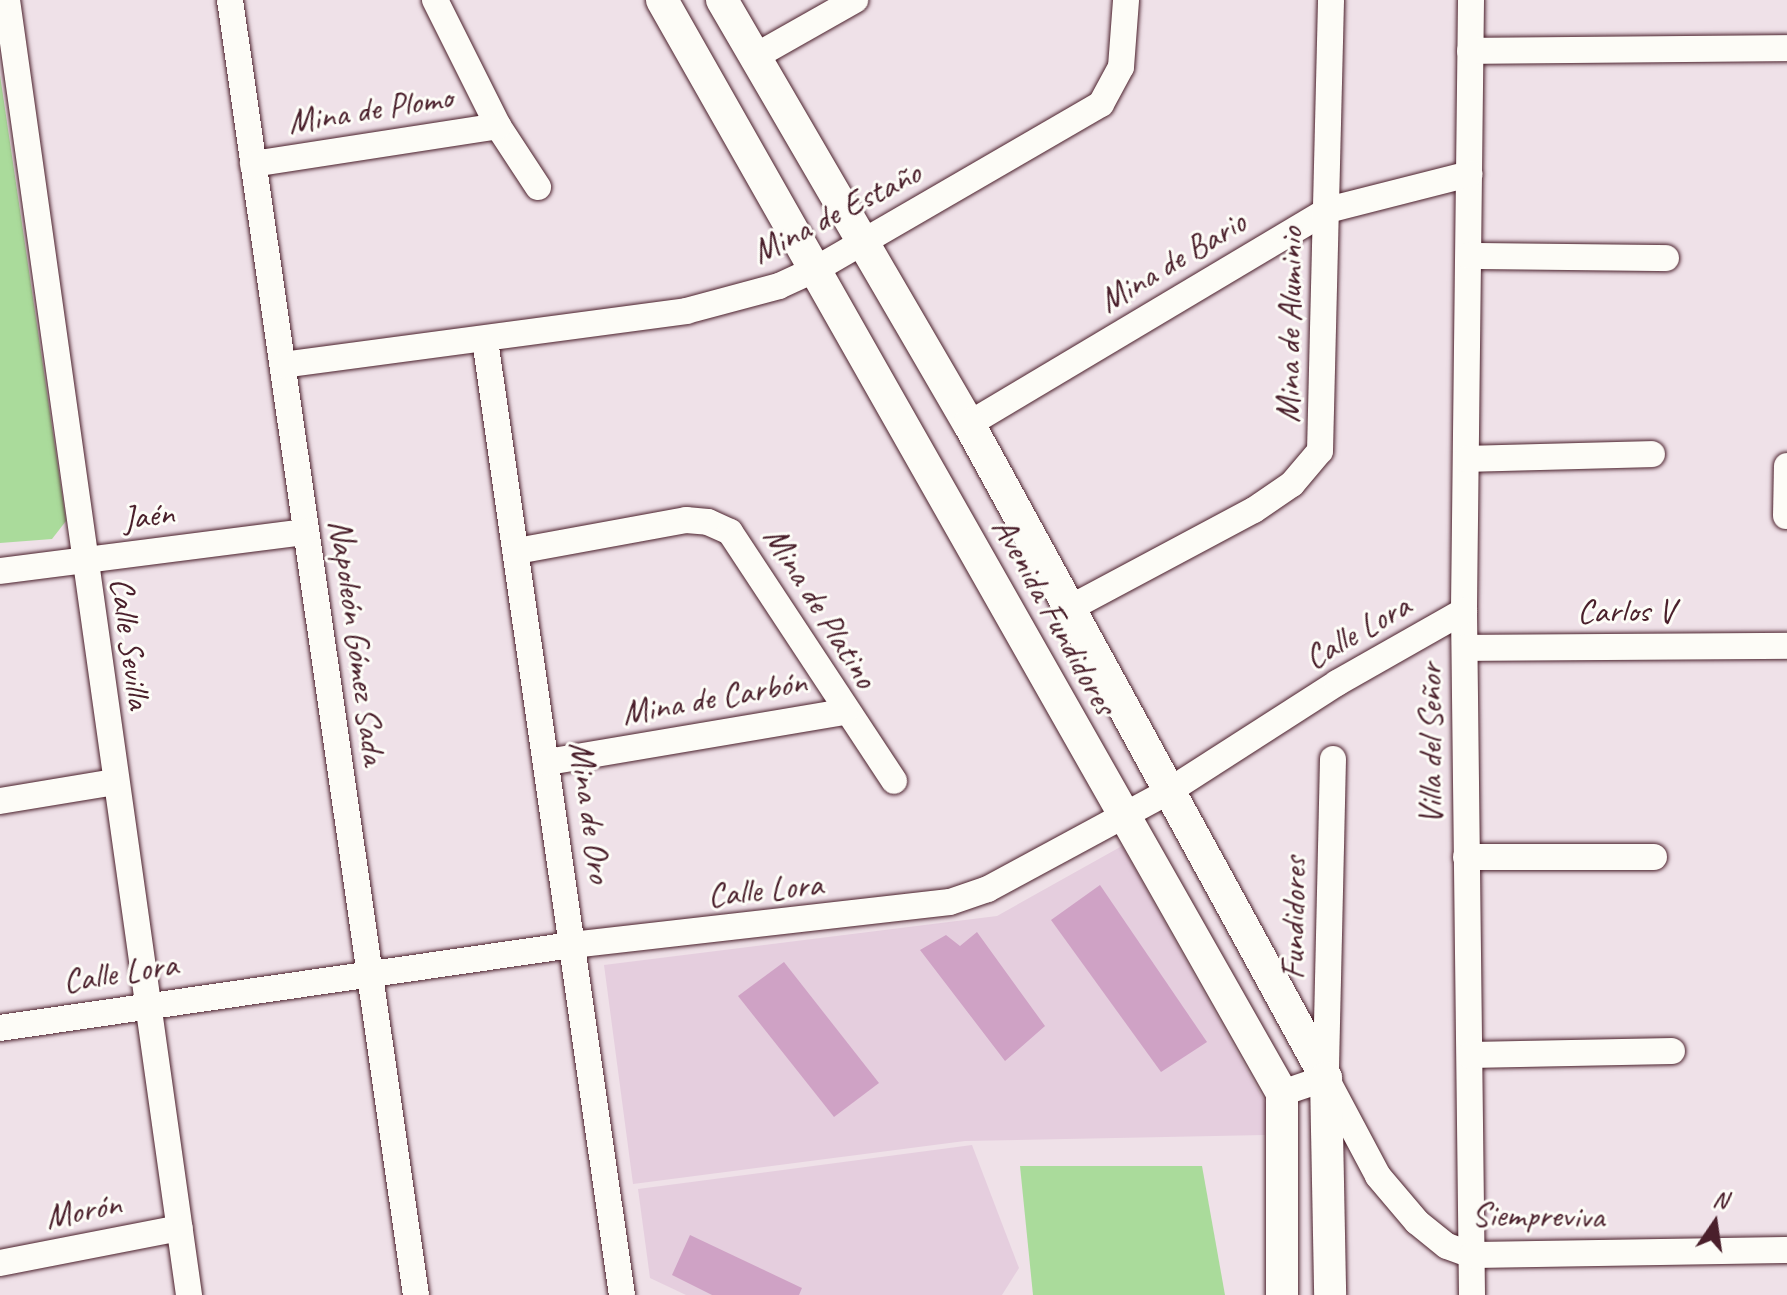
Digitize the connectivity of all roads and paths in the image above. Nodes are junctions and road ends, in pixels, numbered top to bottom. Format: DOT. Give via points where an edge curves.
graph roads {
  1 [pos="7,0"];
  2 [pos="230,0"];
  3 [pos="435,0"];
  4 [pos="662,0"];
  5 [pos="722,0"];
  6 [pos="855,0"];
  7 [pos="1126,0"];
  8 [pos="1331,0"];
  9 [pos="1471,0"];
  10 [pos="1787,48"];
  11 [pos="1470,51"];
  12 [pos="756,56"];
  13 [pos="498,126"];
  14 [pos="253,164"];
  15 [pos="1469,174"];
  16 [pos="538,187"];
  17 [pos="1328,210"];
  18 [pos="862,242"];
  19 [pos="1469,256"];
  20 [pos="1666,258"];
  21 [pos="818,268"];
  22 [pos="485,340"];
  23 [pos="283,365"];
  24 [pos="969,424"];
  25 [pos="1652,454"];
  26 [pos="1467,459"];
  27 [pos="1787,466"];
  28 [pos="1786,516"];
  29 [pos="305,532"];
  30 [pos="517,551"];
  31 [pos="83,560"];
  32 [pos="0,571"];
  33 [pos="1072,607"];
  34 [pos="1464,611"];
  35 [pos="1787,646"];
  36 [pos="1465,648"];
  37 [pos="845,712"];
  38 [pos="1333,759"];
  39 [pos="548,762"];
  40 [pos="894,781"];
  41 [pos="115,782"];
  42 [pos="1169,791"];
  43 [pos="0,801"];
  44 [pos="1122,815"];
  45 [pos="1466,857"];
  46 [pos="1654,857"];
  47 [pos="572,945"];
  48 [pos="370,973"];
  49 [pos="148,1003"];
  50 [pos="0,1028"];
  51 [pos="1672,1051"];
  52 [pos="1470,1055"];
  53 [pos="1326,1078"];
  54 [pos="1282,1093"];
  55 [pos="180,1228"];
  56 [pos="1787,1250"];
  57 [pos="1472,1255"];
  58 [pos="0,1263"];
  59 [pos="189,1295"];
  60 [pos="416,1295"];
  61 [pos="622,1295"];
  62 [pos="1282,1295"];
  63 [pos="1330,1295"];
  64 [pos="1472,1295"];
  1 -- 31 [label="street, Calle Sevilla"];
  2 -- 14 [label="street, Napoleón Gómez Sada"];
  3 -- 13 [label="street"];
  4 -- 21 [label="street, Avenida Fundidores"];
  5 -- 12 [label="street, Avenida Fundidores"];
  6 -- 12 [label="street"];
  7 -- 18 [label="street, Mina de Estaño" via="1121,67 1101,104"];
  8 -- 17 [label="street, Mina de Aluminio"];
  9 -- 11 [label="street, Villa del Señor"];
  10 -- 11 [label="street"];
  11 -- 15 [label="street, Villa del Señor"];
  12 -- 18 [label="street, Avenida Fundidores"];
  13 -- 14 [label="street, Mina de Plomo"];
  13 -- 16 [label="street"];
  14 -- 23 [label="street, Napoleón Gómez Sada"];
  15 -- 17 [label="street, Mina de Bario"];
  15 -- 19 [label="street, Villa del Señor"];
  17 -- 24 [label="street, Mina de Bario"];
  17 -- 33 [label="street, Mina de Aluminio" via="1324,421 1315,461 1254,510"];
  18 -- 21 [label="street, Mina de Estaño"];
  18 -- 24 [label="street, Avenida Fundidores"];
  19 -- 20 [label="street"];
  19 -- 26 [label="street, Villa del Señor"];
  21 -- 22 [label="street, Mina de Estaño" via="740,299 686,311"];
  21 -- 44 [label="street, Avenida Fundidores"];
  22 -- 23 [label="street, Mina de Estaño"];
  22 -- 30 [label="street, Mina de Oro"];
  23 -- 29 [label="street, Napoleón Gómez Sada"];
  24 -- 33 [label="street, Avenida Fundidores"];
  25 -- 26 [label="street"];
  26 -- 34 [label="street, Villa del Señor"];
  27 -- 28 [label="street"];
  29 -- 31 [label="street, Jaén"];
  29 -- 48 [label="street, Napoleón Gómez Sada"];
  30 -- 37 [label="street, Mina de Platino" via="686,520 720,526 752,559"];
  30 -- 39 [label="street, Mina de Oro"];
  31 -- 32 [label="street, Jaén"];
  31 -- 41 [label="street, Calle Sevilla"];
  33 -- 42 [label="street, Avenida Fundidores"];
  34 -- 36 [label="street, Villa del Señor"];
  34 -- 42 [label="street, Calle Lora" via="1337,683"];
  35 -- 36 [label="street, Carlos V"];
  36 -- 45 [label="street, Villa del Señor"];
  37 -- 39 [label="street, Mina de Carbón"];
  37 -- 40 [label="street, Mina de Platino"];
  38 -- 53 [label="street, Fundidores"];
  39 -- 47 [label="street, Mina de Oro"];
  41 -- 43 [label="street"];
  41 -- 49 [label="street, Calle Sevilla"];
  42 -- 44 [label="street, Calle Lora"];
  42 -- 53 [label="street, Avenida Fundidores"];
  44 -- 47 [label="street, Calle Lora" via="988,889 950,902 907,911"];
  44 -- 54 [label="street, Avenida Fundidores"];
  45 -- 46 [label="street"];
  45 -- 52 [label="street, Villa del Señor"];
  47 -- 48 [label="street, Calle Lora"];
  47 -- 61 [label="street, Mina de Oro"];
  48 -- 49 [label="street, Calle Lora"];
  48 -- 60 [label="street, Napoleón Gómez Sada"];
  49 -- 50 [label="street, Calle Lora"];
  49 -- 55 [label="street, Calle Sevilla"];
  51 -- 52 [label="street"];
  52 -- 57 [label="street, Villa del Señor"];
  53 -- 54 [label="street"];
  53 -- 57 [label="street, Siempreviva" via="1378,1176 1399,1203 1447,1246"];
  53 -- 63 [label="street, Avenida Fundidores"];
  54 -- 62 [label="street, Avenida Fundidores"];
  55 -- 58 [label="street, Morón"];
  55 -- 59 [label="street, Calle Sevilla"];
  56 -- 57 [label="street, Siempreviva"];
  57 -- 64 [label="street, Villa del Señor"];
}
